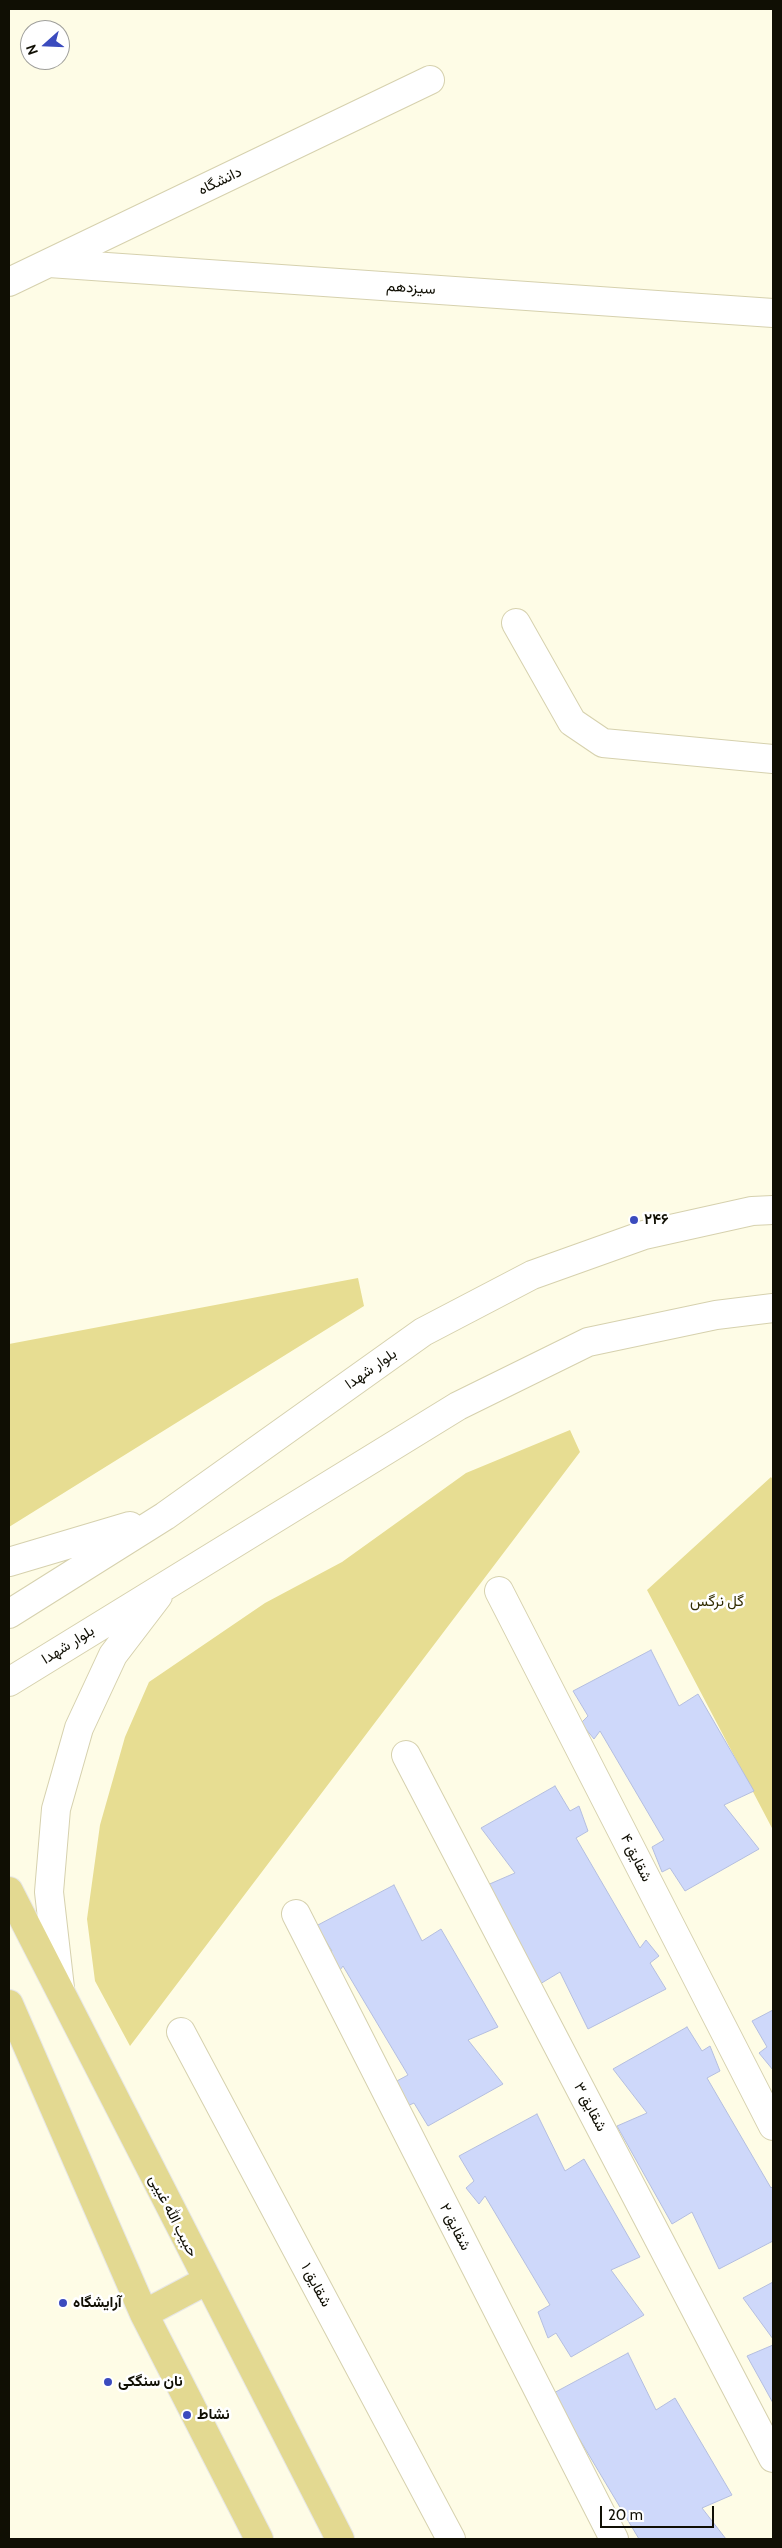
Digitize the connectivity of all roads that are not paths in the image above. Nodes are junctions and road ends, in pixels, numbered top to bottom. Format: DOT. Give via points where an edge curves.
graph roads {
  1 [pos="430,80"];
  2 [pos="49,263"];
  3 [pos="9,282"];
  4 [pos="773,313"];
  5 [pos="516,623"];
  6 [pos="773,759"];
  7 [pos="773,1210"];
  8 [pos="773,1308"];
  9 [pos="165,1516"];
  10 [pos="9,1562"];
  11 [pos="168,1583"];
  12 [pos="499,1591"];
  13 [pos="9,1614"];
  14 [pos="9,1682"];
  15 [pos="406,1755"];
  16 [pos="9,1891"];
  17 [pos="296,1914"];
  18 [pos="61,1996"];
  19 [pos="9,2004"];
  20 [pos="181,2032"];
  21 [pos="773,2126"];
  22 [pos="206,2281"];
  23 [pos="144,2314"];
  24 [pos="773,2458"];
  25 [pos="259,2539"];
  26 [pos="340,2539"];
  27 [pos="451,2539"];
  28 [pos="614,2539"];
  1 -- 2 [label="street, دانشگاه"];
  2 -- 3 [label="street, دانشگاه"];
  2 -- 4 [label="street, سیزدهم"];
  5 -- 6 [label="street" via="572,722 603,743"];
  7 -- 9 [label="street, بلوار شهدا" via="752,1211 644,1235 532,1275 423,1332"];
  8 -- 11 [label="street, بلوار شهدا" via="716,1315 588,1342 458,1406"];
  9 -- 10 [label="street"];
  9 -- 13 [label="street, بلوار شهدا"];
  11 -- 14 [label="street, بلوار شهدا"];
  11 -- 18 [label="street" via="113,1655 78,1728 56,1809 48,1892"];
  12 -- 21 [label="street, شقایق ۴"];
  15 -- 24 [label="street, شقایق ۳"];
  16 -- 18 [label="main road, حبیب الله غیبی"];
  17 -- 28 [label="street, شقایق ۲"];
  18 -- 22 [label="main road, حبیب الله غیبی"];
  19 -- 23 [label="main road"];
  20 -- 27 [label="street, شقایق ۱"];
  22 -- 23 [label="main road"];
  22 -- 26 [label="main road, حبیب الله غیبی"];
  23 -- 25 [label="main road"];
}
